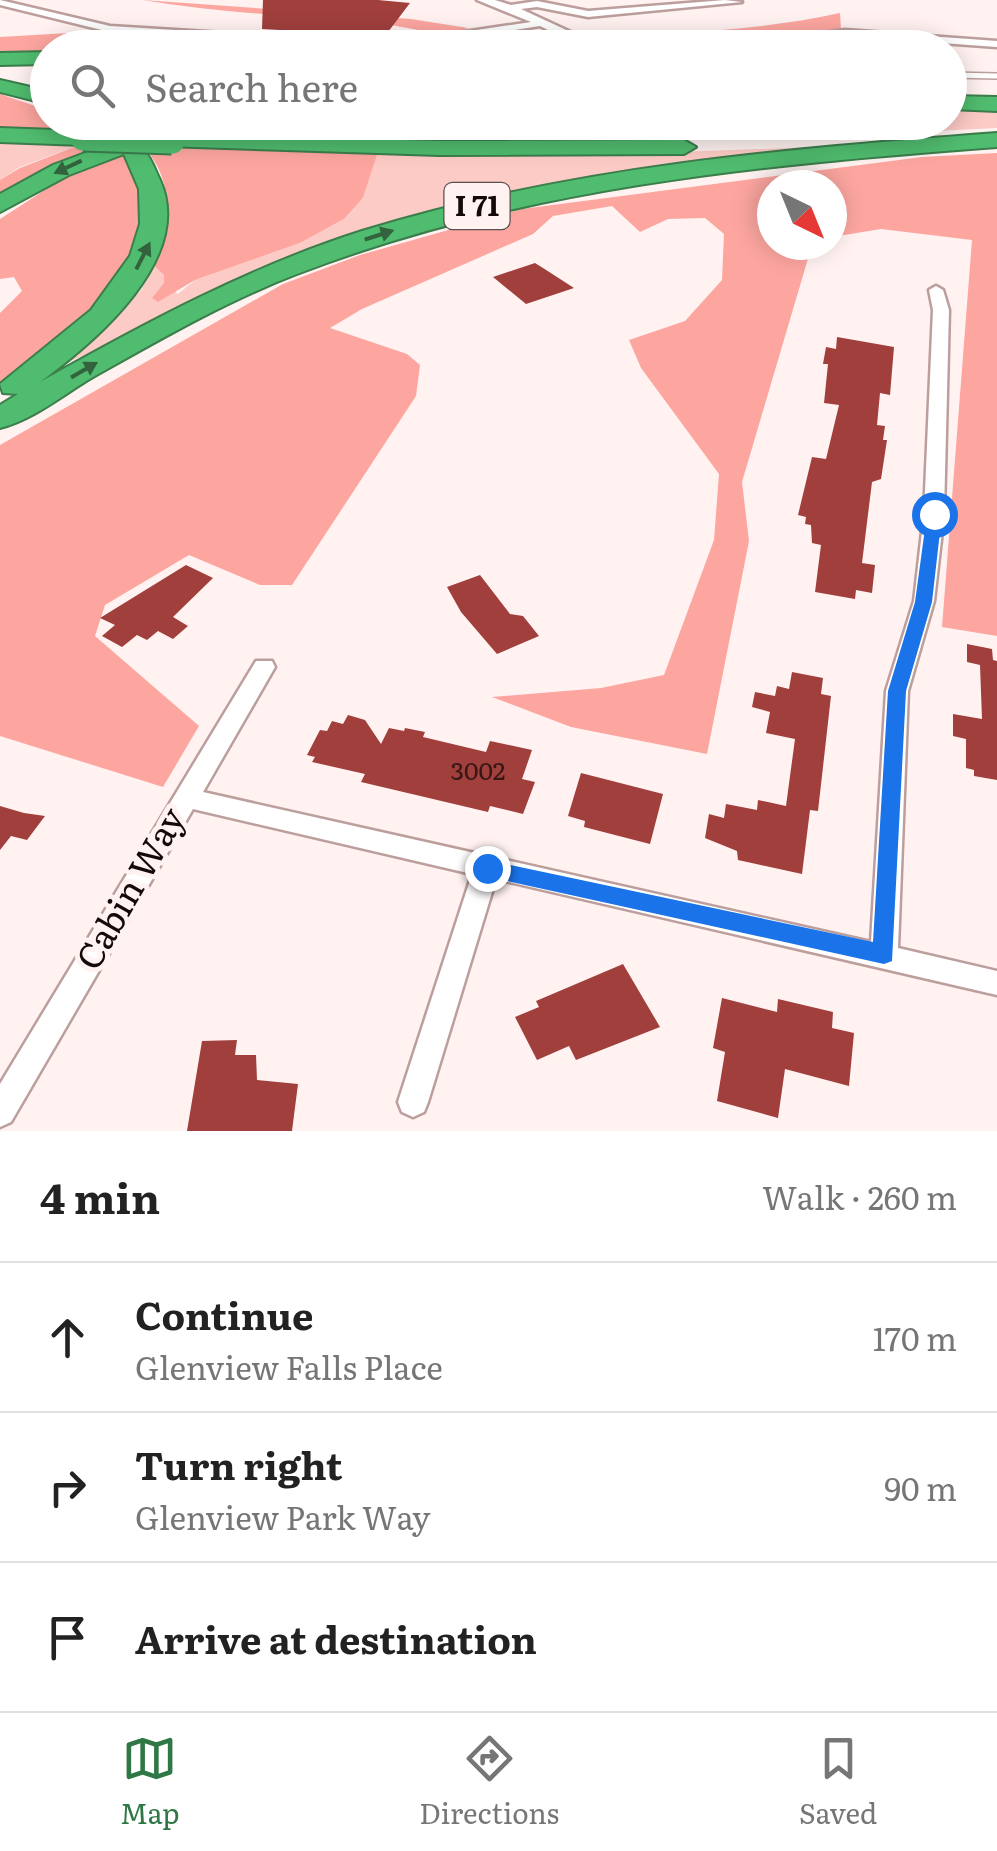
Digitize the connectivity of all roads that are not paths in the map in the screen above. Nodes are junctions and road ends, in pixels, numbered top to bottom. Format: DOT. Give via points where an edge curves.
graph roads {
  1 [pos="482,0"];
  2 [pos="0,2"];
  3 [pos="736,2"];
  4 [pos="515,8"];
  5 [pos="542,24"];
  6 [pos="126,30"];
  7 [pos="500,30"];
  8 [pos="552,30"];
  9 [pos="967,42"];
  10 [pos="997,44"];
  11 [pos="30,58"];
  12 [pos="0,59"];
  13 [pos="967,75"];
  14 [pos="997,76"];
  15 [pos="0,86"];
  16 [pos="30,94"];
  17 [pos="967,103"];
  18 [pos="997,104"];
  19 [pos="30,132"];
  20 [pos="0,134"];
  21 [pos="997,136"];
  22 [pos="967,137"];
  23 [pos="967,139"];
  24 [pos="115,140"];
  25 [pos="139,140"];
  26 [pos="166,140"];
  27 [pos="859,140"];
  28 [pos="957,140"];
  29 [pos="0,204"];
  30 [pos="936,290"];
  31 [pos="0,396"];
  32 [pos="0,418"];
  33 [pos="264,667"];
  34 [pos="184,797"];
  35 [pos="487,868"];
  36 [pos="884,954"];
  37 [pos="997,983"];
  38 [pos="412,1102"];
  39 [pos="0,1112"];
  1 -- 4 [label="street"];
  2 -- 6 [label="street"];
  3 -- 4 [label="street" via="588,14 540,4"];
  4 -- 5 [label="street"];
  5 -- 7 [label="street"];
  5 -- 8 [label="street"];
  9 -- 10 [label="street"];
  11 -- 12 [label="highway"];
  13 -- 14 [label="lane"];
  15 -- 16 [label="highway"];
  17 -- 18 [label="highway"];
  19 -- 20 [label="highway"];
  21 -- 22 [label="highway, bridge"];
  23 -- 21 [label="highway, I 71, one-way"];
  31 -- 24 [label="highway, one-way, bridge" via="106,310 145,254 157,210 153,185 136,154"];
  25 -- 29 [label="highway, one-way"];
  26 -- 27 [label="highway, bridge" via="582,148"];
  32 -- 28 [label="highway, I 71, one-way" via="226,294 342,247 468,208 671,169"];
  30 -- 36 [label="street" via="942,310 934,514 924,602 897,691"];
  33 -- 34 [label="street, Cabin Way"];
  34 -- 35 [label="street"];
  34 -- 39 [label="street, Cabin Way"];
  35 -- 36 [label="street"];
  35 -- 38 [label="street"];
  36 -- 37 [label="street"];
}
